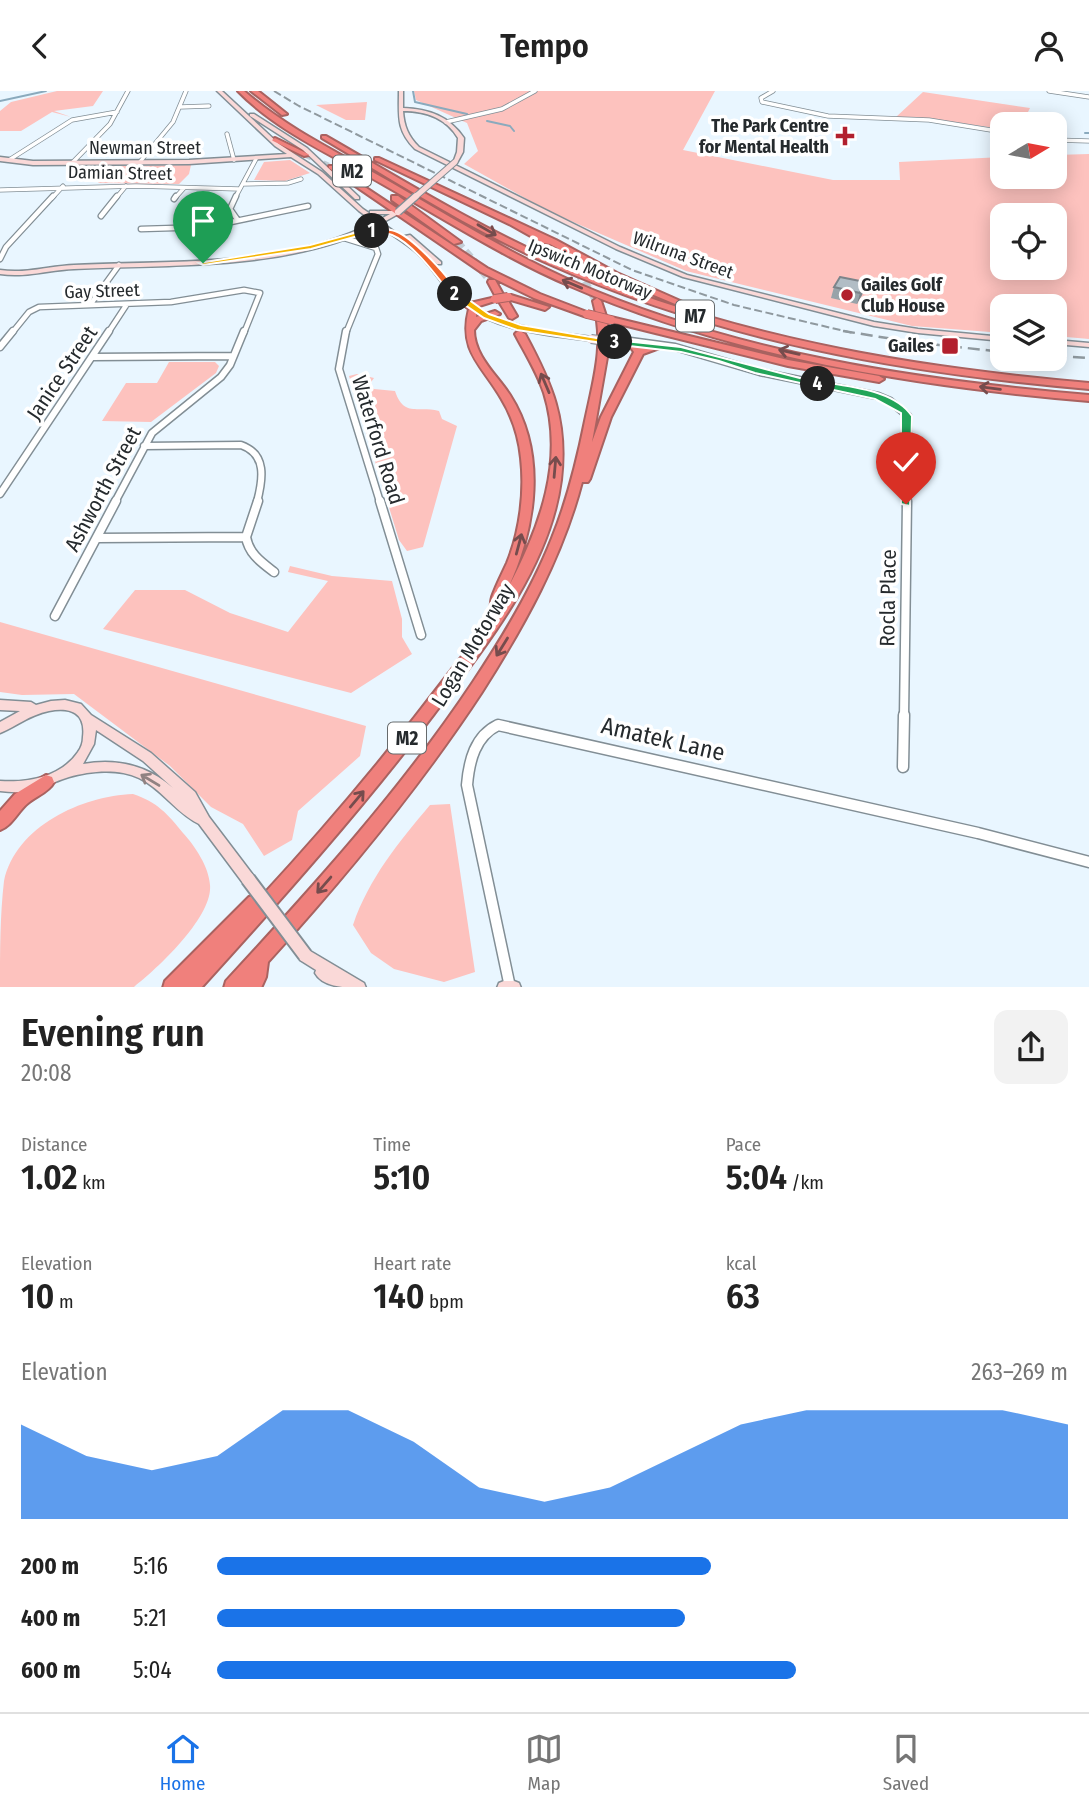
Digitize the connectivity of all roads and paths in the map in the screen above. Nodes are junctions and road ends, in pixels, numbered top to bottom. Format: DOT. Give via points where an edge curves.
graph roads {
  1 [pos="128,91"];
  2 [pos="186,91"];
  3 [pos="219,91"];
  4 [pos="225,91"];
  5 [pos="241,91"];
  6 [pos="254,91"];
  7 [pos="401,91"];
  8 [pos="535,91"];
  9 [pos="773,91"];
  10 [pos="1048,91"];
  11 [pos="1089,97"];
  12 [pos="209,106"];
  13 [pos="180,107"];
  14 [pos="117,112"];
  15 [pos="400,113"];
  16 [pos="255,117"];
  17 [pos="290,118"];
  18 [pos="446,122"];
  19 [pos="990,130"];
  20 [pos="313,131"];
  21 [pos="227,134"];
  22 [pos="304,135"];
  23 [pos="275,140"];
  24 [pos="328,140"];
  25 [pos="1068,140"];
  26 [pos="1089,141"];
  27 [pos="293,153"];
  28 [pos="306,155"];
  29 [pos="0,159"];
  30 [pos="256,159"];
  31 [pos="9,160"];
  32 [pos="234,160"];
  33 [pos="72,163"];
  34 [pos="139,163"];
  35 [pos="331,167"];
  36 [pos="301,179"];
  37 [pos="63,186"];
  38 [pos="126,186"];
  39 [pos="241,187"];
  40 [pos="184,188"];
  41 [pos="0,190"];
  42 [pos="351,193"];
  43 [pos="174,199"];
  44 [pos="308,205"];
  45 [pos="372,212"];
  46 [pos="396,213"];
  47 [pos="101,216"];
  48 [pos="237,219"];
  49 [pos="383,222"];
  50 [pos="141,229"];
  51 [pos="364,231"];
  52 [pos="394,233"];
  53 [pos="540,237"];
  54 [pos="344,238"];
  55 [pos="457,242"];
  56 [pos="0,259"];
  57 [pos="570,261"];
  58 [pos="119,265"];
  59 [pos="2,275"];
  60 [pos="492,282"];
  61 [pos="256,290"];
  62 [pos="597,301"];
  63 [pos="127,304"];
  64 [pos="90,305"];
  65 [pos="472,306"];
  66 [pos="491,315"];
  67 [pos="512,316"];
  68 [pos="588,317"];
  69 [pos="612,324"];
  70 [pos="469,331"];
  71 [pos="520,334"];
  72 [pos="990,338"];
  73 [pos="617,340"];
  74 [pos="689,340"];
  75 [pos="1067,343"];
  76 [pos="1089,345"];
  77 [pos="657,347"];
  78 [pos="0,348"];
  79 [pos="636,348"];
  80 [pos="681,349"];
  81 [pos="233,356"];
  82 [pos="92,357"];
  83 [pos="981,376"];
  84 [pos="952,383"];
  85 [pos="1089,386"];
  86 [pos="1089,398"];
  87 [pos="145,446"];
  88 [pos="574,492"];
  89 [pos="0,494"];
  90 [pos="246,537"];
  91 [pos="97,538"];
  92 [pos="274,572"];
  93 [pos="55,616"];
  94 [pos="496,620"];
  95 [pos="421,635"];
  96 [pos="0,705"];
  97 [pos="36,707"];
  98 [pos="86,717"];
  99 [pos="0,728"];
  100 [pos="903,768"];
  101 [pos="61,774"];
  102 [pos="46,782"];
  103 [pos="4,788"];
  104 [pos="204,821"];
  105 [pos="0,823"];
  106 [pos="311,850"];
  107 [pos="1089,862"];
  108 [pos="304,955"];
  109 [pos="260,957"];
  110 [pos="173,987"];
  111 [pos="189,987"];
  112 [pos="234,987"];
  113 [pos="250,987"];
  114 [pos="341,987"];
  115 [pos="357,987"];
  116 [pos="512,987"];
  1 -- 14 [label="street"];
  2 -- 13 [label="street"];
  3 -- 23 [label="main road"];
  4 -- 16 [label="main road"];
  5 -- 22 [label="highway, Ipswich Motorway / M2"];
  6 -- 17 [label="highway"];
  7 -- 15 [label="main road"];
  8 -- 18 [label="street" via="502,109"];
  9 -- 19 [label="street" via="762,101 826,115 929,120"];
  10 -- 11 [label="street"];
  12 -- 13 [label="street"];
  13 -- 34 [label="street"];
  14 -- 31 [label="street" via="72,120"];
  14 -- 33 [label="street"];
  15 -- 18 [label="main road" via="425,113"];
  15 -- 18 [label="main road" via="427,112"];
  15 -- 72 [label="main road, Wilruna Street" via="405,137 428,155 672,271 874,324"];
  16 -- 27 [label="main road" via="295,147"];
  16 -- 42 [label="main road" via="305,149"];
  18 -- 46 [label="main road, bridge" via="461,138 455,162"];
  20 -- 24 [label="highway, Ipswich Motorway / M2"];
  21 -- 32 [label="street"];
  22 -- 55 [label="highway, M2" via="304,141"];
  84 -- 22 [label="highway, Ipswich Motorway / M7, one-way" via="761,345 594,293 504,252"];
  23 -- 27 [label="highway"];
  24 -- 53 [label="highway, M2" via="339,141"];
  24 -- 83 [label="highway, Ipswich Motorway / M7, one-way" via="498,236 636,297 798,344"];
  25 -- 26 [label="street"];
  27 -- 28 [label="highway"];
  27 -- 30 [label="main road, Newman Street"];
  27 -- 42 [label="main road"];
  27 -- 49 [label="main road"];
  29 -- 31 [label="main road, Newman Street"];
  30 -- 32 [label="main road, Newman Street"];
  30 -- 39 [label="street"];
  31 -- 33 [label="main road, Newman Street"];
  32 -- 34 [label="main road, Newman Street"];
  33 -- 34 [label="main road, Newman Street"];
  35 -- 68 [label="highway" via="491,274"];
  36 -- 39 [label="street, Damian Street"];
  37 -- 38 [label="street, Damian Street"];
  37 -- 41 [label="street, Damian Street"];
  37 -- 56 [label="street"];
  38 -- 40 [label="street, Damian Street"];
  38 -- 47 [label="street"];
  39 -- 40 [label="street, Damian Street"];
  39 -- 48 [label="street" via="230,209"];
  40 -- 43 [label="street"];
  42 -- 45 [label="main road"];
  44 -- 48 [label="street"];
  45 -- 46 [label="main road"];
  45 -- 49 [label="main road"];
  46 -- 49 [label="main road"];
  48 -- 50 [label="street" via="196,228"];
  49 -- 51 [label="main road"];
  49 -- 52 [label="main road"];
  49 -- 65 [label="main road" via="425,248"];
  51 -- 52 [label="main road"];
  51 -- 54 [label="main road"];
  52 -- 65 [label="main road"];
  53 -- 57 [label="highway, M2"];
  53 -- 83 [label="highway" via="629,283 711,313 811,341"];
  54 -- 58 [label="main road" via="234,260"];
  54 -- 95 [label="street, Waterford Road" via="376,249 378,254 344,340 339,369"];
  58 -- 59 [label="main road"];
  58 -- 64 [label="street"];
  60 -- 67 [label="highway"];
  61 -- 63 [label="street, Gay Street"];
  61 -- 81 [label="street, Ashworth Street" via="260,297"];
  62 -- 88 [label="highway, Logan Motorway / M2" via="605,339"];
  63 -- 64 [label="street, Gay Street"];
  63 -- 82 [label="street, Janice Street"];
  64 -- 78 [label="street, Gay Street" via="33,309"];
  65 -- 66 [label="main road"];
  65 -- 68 [label="highway, bridge" via="508,297"];
  65 -- 70 [label="highway"];
  66 -- 70 [label="highway" via="476,321"];
  66 -- 73 [label="main road, bridge" via="533,331"];
  68 -- 69 [label="highway"];
  69 -- 74 [label="highway"];
  94 -- 70 [label="highway, one-way" via="494,608 512,566 526,514 527,458 516,415 474,354"];
  94 -- 71 [label="highway, Logan Motorway / M2, one-way" via="531,559 555,473 552,403"];
  73 -- 79 [label="highway"];
  73 -- 80 [label="street, Rocla Place"];
  74 -- 84 [label="highway" via="852,375 932,385"];
  75 -- 76 [label="main road"];
  77 -- 79 [label="highway"];
  77 -- 80 [label="street, Rocla Place"];
  79 -- 88 [label="highway" via="582,488"];
  80 -- 100 [label="street, Rocla Place" via="878,396 908,416"];
  81 -- 82 [label="street"];
  81 -- 87 [label="street, Ashworth Street" via="221,377 159,425"];
  82 -- 89 [label="street, Janice Street"];
  83 -- 85 [label="highway, Ipswich Motorway / M7"];
  86 -- 84 [label="highway, Ipswich Motorway / M7, one-way"];
  87 -- 90 [label="street" via="251,446 257,451 262,490"];
  87 -- 91 [label="street, Ashworth Street"];
  88 -- 109 [label="highway, Logan Motorway / M2, one-way" via="535,587 466,704 399,796"];
  90 -- 91 [label="street"];
  90 -- 92 [label="street" via="252,553"];
  91 -- 93 [label="street, Ashworth Street"];
  106 -- 94 [label="highway, Logan Motorway / M2, one-way" via="384,767"];
  96 -- 97 [label="main road"];
  97 -- 98 [label="main road" via="66,705"];
  97 -- 99 [label="main road"];
  98 -- 101 [label="main road" via="90,727 84,751"];
  98 -- 104 [label="main road" via="170,776 191,796"];
  101 -- 102 [label="main road"];
  104 -- 101 [label="main road, one-way" via="155,780 137,772 100,765"];
  102 -- 103 [label="main road"];
  102 -- 105 [label="highway" via="21,799"];
  104 -- 108 [label="main road, bridge"];
  106 -- 110 [label="highway"];
  106 -- 111 [label="highway, Logan Motorway / M2"];
  107 -- 116 [label="street, Amatek Lane" via="498,725 482,737 467,772 467,785"];
  108 -- 114 [label="main road"];
  108 -- 115 [label="main road"];
  109 -- 112 [label="highway, Logan Motorway / M2"];
  109 -- 113 [label="highway" via="257,977"];
}
